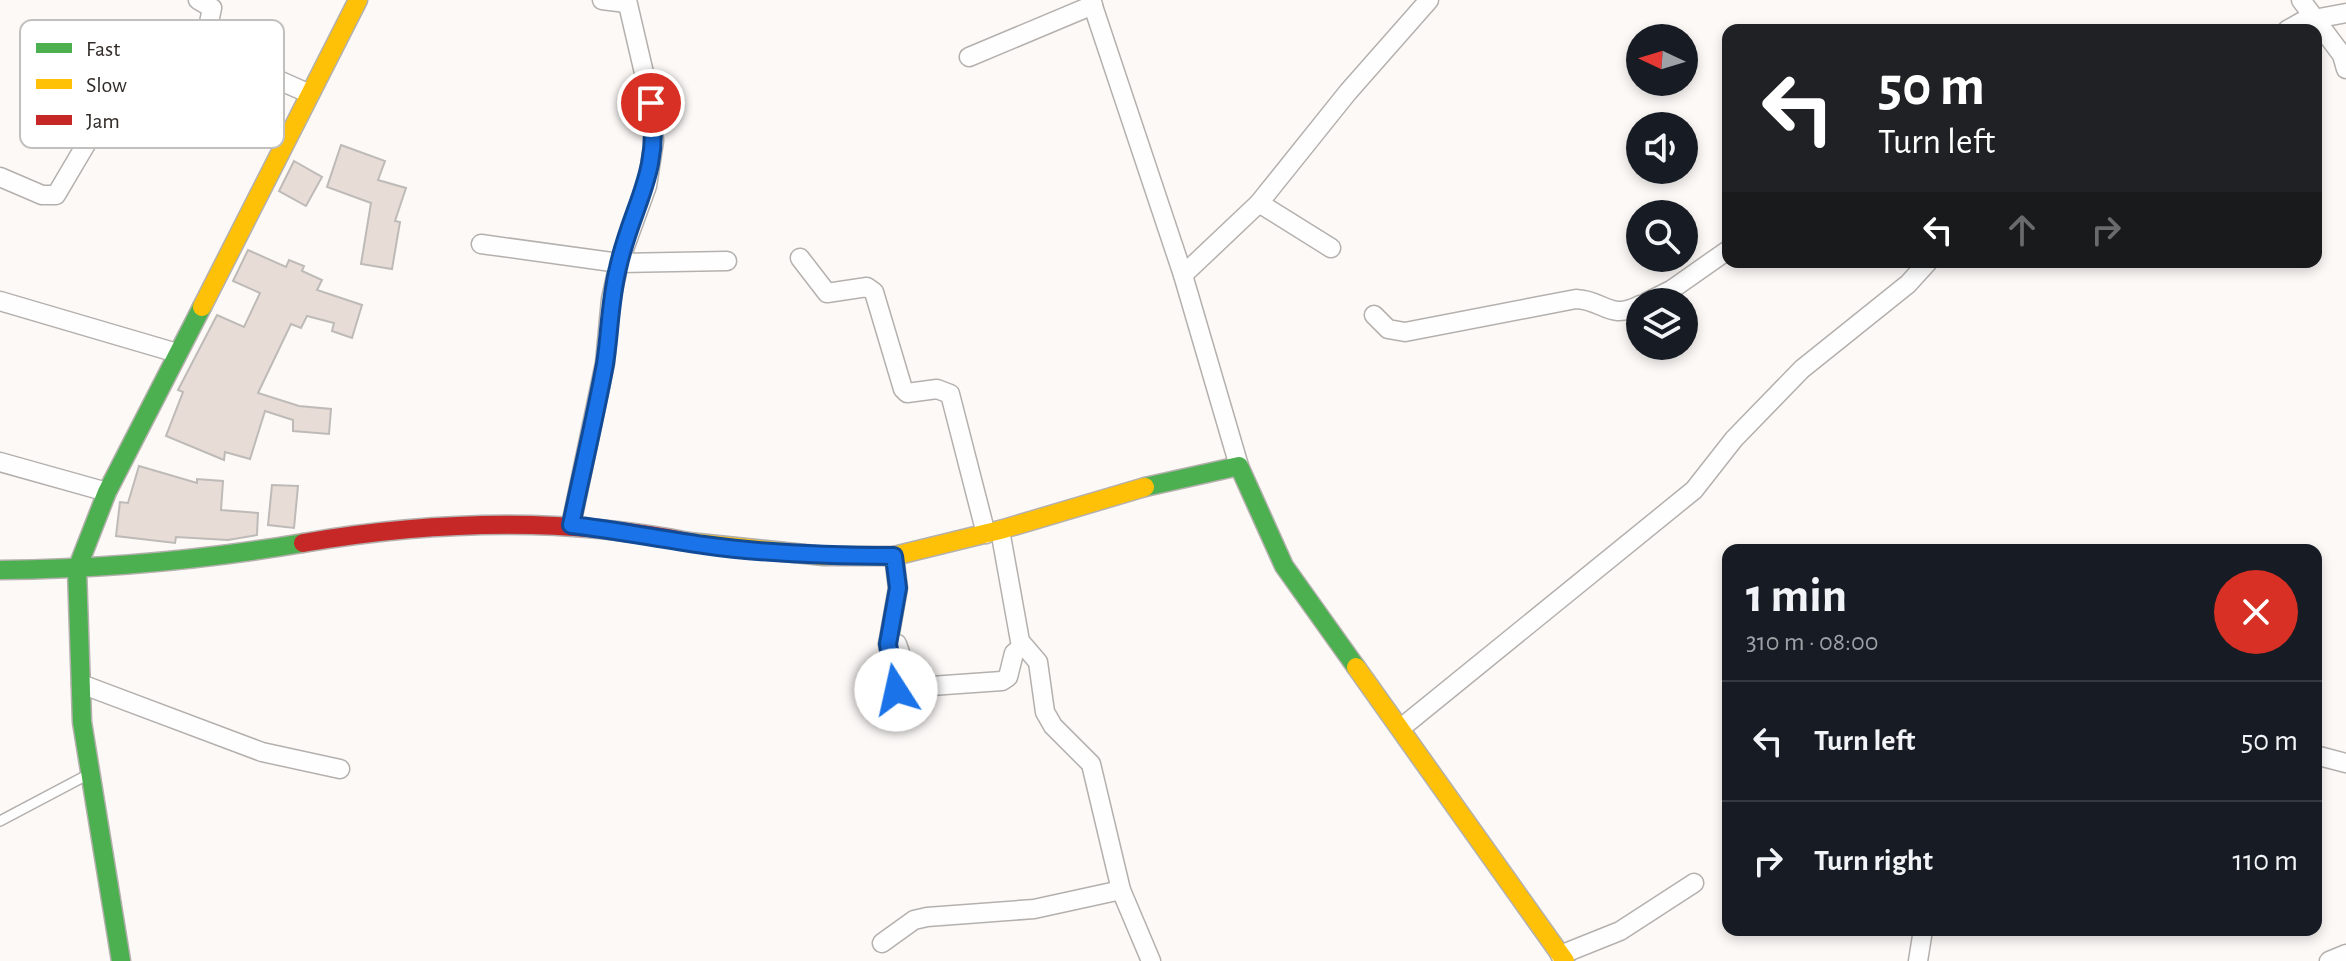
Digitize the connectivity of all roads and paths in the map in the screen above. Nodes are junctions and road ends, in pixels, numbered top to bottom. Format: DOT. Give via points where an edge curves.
graph roads {
  1 [pos="198,0"];
  2 [pos="358,0"];
  3 [pos="602,0"];
  4 [pos="1429,0"];
  5 [pos="2301,0"];
  6 [pos="626,1"];
  7 [pos="1092,3"];
  8 [pos="2346,13"];
  9 [pos="2318,18"];
  10 [pos="210,20"];
  11 [pos="2302,24"];
  12 [pos="2322,24"];
  13 [pos="2322,24"];
  14 [pos="969,57"];
  15 [pos="2346,69"];
  16 [pos="284,82"];
  17 [pos="310,94"];
  18 [pos="284,145"];
  19 [pos="82,148"];
  20 [pos="282,148"];
  21 [pos="0,177"];
  22 [pos="1259,203"];
  23 [pos="481,244"];
  24 [pos="1331,248"];
  25 [pos="1722,254"];
  26 [pos="800,258"];
  27 [pos="727,261"];
  28 [pos="619,263"];
  29 [pos="1923,268"];
  30 [pos="1183,275"];
  31 [pos="1674,288"];
  32 [pos="0,301"];
  33 [pos="1626,310"];
  34 [pos="1374,315"];
  35 [pos="177,353"];
  36 [pos="0,462"];
  37 [pos="1239,466"];
  38 [pos="107,492"];
  39 [pos="571,525"];
  40 [pos="993,532"];
  41 [pos="894,556"];
  42 [pos="77,569"];
  43 [pos="0,570"];
  44 [pos="888,644"];
  45 [pos="1023,646"];
  46 [pos="81,684"];
  47 [pos="896,690"];
  48 [pos="1401,728"];
  49 [pos="2322,757"];
  50 [pos="2346,763"];
  51 [pos="340,769"];
  52 [pos="90,773"];
  53 [pos="0,821"];
  54 [pos="1694,883"];
  55 [pos="1121,890"];
  56 [pos="1922,936"];
  57 [pos="882,943"];
  58 [pos="2346,954"];
  59 [pos="1562,958"];
  60 [pos="121,961"];
  61 [pos="1151,961"];
  62 [pos="1918,961"];
  63 [pos="2329,961"];
  1 -- 10 [label="street" via="212,8"];
  2 -- 17 [label="street"];
  3 -- 6 [label="street"];
  4 -- 22 [label="street"];
  5 -- 9 [label="street"];
  6 -- 28 [label="street" via="651,103 654,141 647,186"];
  7 -- 14 [label="street"];
  7 -- 30 [label="street"];
  8 -- 9 [label="street"];
  9 -- 11 [label="street"];
  9 -- 13 [label="street"];
  12 -- 15 [label="street"];
  16 -- 17 [label="street"];
  17 -- 18 [label="street"];
  19 -- 21 [label="street" via="56,195 42,195"];
  20 -- 35 [label="street"];
  22 -- 24 [label="street"];
  22 -- 30 [label="street"];
  23 -- 28 [label="street"];
  25 -- 31 [label="street"];
  26 -- 40 [label="street" via="827,293 867,287 874,292 907,393 937,389 950,394"];
  27 -- 28 [label="street"];
  28 -- 39 [label="street" via="605,363"];
  29 -- 48 [label="street" via="1802,369 1734,439 1694,490"];
  30 -- 37 [label="street"];
  32 -- 35 [label="street"];
  33 -- 34 [label="street" via="1576,299 1405,332 1388,329"];
  35 -- 38 [label="street"];
  36 -- 38 [label="street"];
  37 -- 40 [label="street" via="1145,487"];
  37 -- 48 [label="street" via="1284,566"];
  38 -- 42 [label="street"];
  39 -- 41 [label="street" via="704,545 824,556"];
  39 -- 42 [label="street" via="362,533 227,556"];
  40 -- 41 [label="street"];
  40 -- 45 [label="street"];
  41 -- 44 [label="street" via="898,588"];
  42 -- 43 [label="street"];
  42 -- 46 [label="street"];
  44 -- 45 [label="street" via="897,644 910,680 931,686 1002,681 1014,653"];
  44 -- 47 [label="street"];
  45 -- 55 [label="street" via="1038,662 1049,719 1091,764"];
  46 -- 51 [label="street" via="262,752"];
  46 -- 52 [label="street"];
  48 -- 59 [label="street"];
  49 -- 50 [label="street"];
  52 -- 53 [label="lane"];
  52 -- 60 [label="street"];
  54 -- 59 [label="street" via="1620,931"];
  55 -- 57 [label="street" via="1034,909 927,917"];
  55 -- 61 [label="street"];
  56 -- 62 [label="street"];
  58 -- 63 [label="street"];
}
